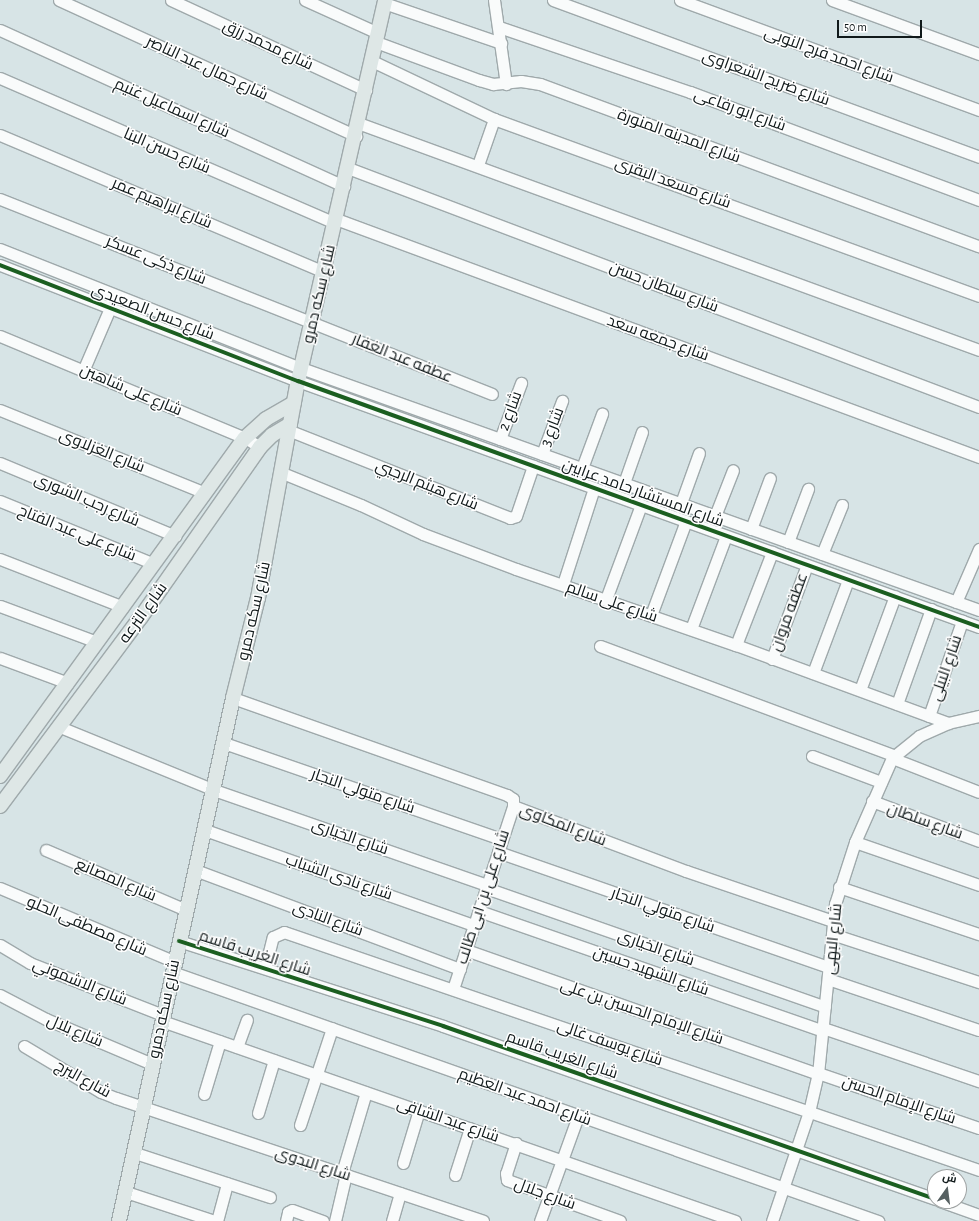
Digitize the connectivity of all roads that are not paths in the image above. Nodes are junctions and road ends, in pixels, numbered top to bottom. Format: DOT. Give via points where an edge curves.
graph roads {
  1 [pos="59,0"];
  2 [pos="171,0"];
  3 [pos="305,0"];
  4 [pos="494,0"];
  5 [pos="553,0"];
  6 [pos="680,0"];
  7 [pos="832,0"];
  8 [pos="384,1"];
  9 [pos="499,27"];
  10 [pos="0,30"];
  11 [pos="377,38"];
  12 [pos="501,43"];
  13 [pos="979,54"];
  14 [pos="372,61"];
  15 [pos="0,78"];
  16 [pos="506,84"];
  17 [pos="366,90"];
  18 [pos="979,110"];
  19 [pos="494,119"];
  20 [pos="357,129"];
  21 [pos="0,135"];
  22 [pos="979,157"];
  23 [pos="478,165"];
  24 [pos="348,168"];
  25 [pos="344,186"];
  26 [pos="0,199"];
  27 [pos="979,200"];
  28 [pos="336,221"];
  29 [pos="979,246"];
  30 [pos="0,249"];
  31 [pos="0,265"];
  32 [pos="324,272"];
  33 [pos="979,296"];
  34 [pos="133,302"];
  35 [pos="110,308"];
  36 [pos="128,315"];
  37 [pos="312,322"];
  38 [pos="0,336"];
  39 [pos="979,350"];
  40 [pos="301,368"];
  41 [pos="83,370"];
  42 [pos="298,381"];
  43 [pos="521,383"];
  44 [pos="492,394"];
  45 [pos="562,401"];
  46 [pos="294,403"];
  47 [pos="979,407"];
  48 [pos="0,410"];
  49 [pos="602,414"];
  50 [pos="289,427"];
  51 [pos="642,432"];
  52 [pos="245,438"];
  53 [pos="500,438"];
  54 [pos="260,447"];
  55 [pos="699,453"];
  56 [pos="542,454"];
  57 [pos="979,457"];
  58 [pos="0,463"];
  59 [pos="533,466"];
  60 [pos="582,468"];
  61 [pos="733,470"];
  62 [pos="280,472"];
  63 [pos="770,478"];
  64 [pos="624,483"];
  65 [pos="594,488"];
  66 [pos="808,490"];
  67 [pos="205,493"];
  68 [pos="0,501"];
  69 [pos="681,503"];
  70 [pos="641,505"];
  71 [pos="842,505"];
  72 [pos="715,516"];
  73 [pos="686,521"];
  74 [pos="751,529"];
  75 [pos="175,536"];
  76 [pos="726,536"];
  77 [pos="788,542"];
  78 [pos="979,549"];
  79 [pos="772,552"];
  80 [pos="822,554"];
  81 [pos="0,559"];
  82 [pos="154,564"];
  83 [pos="807,565"];
  84 [pos="848,580"];
  85 [pos="563,584"];
  86 [pos="895,596"];
  87 [pos="606,599"];
  88 [pos="956,602"];
  89 [pos="0,606"];
  90 [pos="123,607"];
  91 [pos="931,610"];
  92 [pos="979,610"];
  93 [pos="651,615"];
  94 [pos="962,621"];
  95 [pos="979,627"];
  96 [pos="691,629"];
  97 [pos="97,642"];
  98 [pos="736,645"];
  99 [pos="600,646"];
  100 [pos="0,658"];
  101 [pos="772,659"];
  102 [pos="813,673"];
  103 [pos="68,682"];
  104 [pos="860,690"];
  105 [pos="233,698"];
  106 [pos="897,704"];
  107 [pos="929,716"];
  108 [pos="979,716"];
  109 [pos="948,723"];
  110 [pos="60,727"];
  111 [pos="224,743"];
  112 [pos="812,756"];
  113 [pos="893,757"];
  114 [pos="2,770"];
  115 [pos="881,782"];
  116 [pos="214,790"];
  117 [pos="979,792"];
  118 [pos="872,801"];
  119 [pos="0,806"];
  120 [pos="513,806"];
  121 [pos="205,830"];
  122 [pos="502,839"];
  123 [pos="979,841"];
  124 [pos="855,842"];
  125 [pos="46,850"];
  126 [pos="498,852"];
  127 [pos="195,870"];
  128 [pos="979,885"];
  129 [pos="486,886"];
  130 [pos="839,887"];
  131 [pos="0,888"];
  132 [pos="186,910"];
  133 [pos="479,911"];
  134 [pos="833,921"];
  135 [pos="474,925"];
  136 [pos="832,934"];
  137 [pos="979,934"];
  138 [pos="179,941"];
  139 [pos="0,945"];
  140 [pos="466,950"];
  141 [pos="174,967"];
  142 [pos="829,967"];
  143 [pos="265,968"];
  144 [pos="460,969"];
  145 [pos="828,979"];
  146 [pos="979,982"];
  147 [pos="453,989"];
  148 [pos="0,995"];
  149 [pos="825,1007"];
  150 [pos="162,1018"];
  151 [pos="247,1020"];
  152 [pos="332,1028"];
  153 [pos="823,1030"];
  154 [pos="979,1030"];
  155 [pos="220,1041"];
  156 [pos="24,1046"];
  157 [pos="237,1047"];
  158 [pos="274,1060"];
  159 [pos="152,1064"];
  160 [pos="818,1073"];
  161 [pos="317,1074"];
  162 [pos="979,1081"];
  163 [pos="366,1092"];
  164 [pos="204,1094"];
  165 [pos="144,1107"];
  166 [pos="419,1110"];
  167 [pos="809,1112"];
  168 [pos="258,1113"];
  169 [pos="578,1116"];
  170 [pos="300,1125"];
  171 [pos="470,1128"];
  172 [pos="979,1128"];
  173 [pos="516,1143"];
  174 [pos="797,1151"];
  175 [pos="135,1153"];
  176 [pos="562,1160"];
  177 [pos="403,1163"];
  178 [pos="979,1170"];
  179 [pos="344,1174"];
  180 [pos="455,1175"];
  181 [pos="227,1183"];
  182 [pos="784,1189"];
  183 [pos="126,1192"];
  184 [pos="400,1193"];
  185 [pos="549,1195"];
  186 [pos="927,1196"];
  187 [pos="270,1197"];
  188 [pos="962,1209"];
  189 [pos="979,1215"];
  190 [pos="119,1221"];
  191 [pos="214,1221"];
  192 [pos="217,1221"];
  193 [pos="286,1221"];
  194 [pos="323,1221"];
  195 [pos="335,1221"];
  196 [pos="392,1221"];
  197 [pos="483,1221"];
  198 [pos="540,1221"];
  199 [pos="620,1221"];
  200 [pos="735,1221"];
  201 [pos="772,1221"];
  202 [pos="878,1221"];
  1 -- 20 [label="street, شارع جمال عبد الناصر"];
  2 -- 17 [label="street, شارع محمد رزق"];
  3 -- 11 [label="street, شارع المدينه المنورة"];
  4 -- 9 [label="street"];
  5 -- 22 [label="street, شارع ضريح الشعراوى"];
  6 -- 18 [label="street, شارع احمد فرج النوبى"];
  7 -- 13 [label="street"];
  8 -- 11 [label="main road, شارع سكه دمرو"];
  8 -- 12 [label="street"];
  9 -- 12 [label="street"];
  9 -- 27 [label="street, شارع ابو رفاعى" via="697,94"];
  10 -- 25 [label="street, شارع اسماعيل غنيم"];
  11 -- 14 [label="main road, شارع سكه دمرو"];
  11 -- 16 [label="street, شارع المدينه المنورة" via="479,80"];
  12 -- 16 [label="street"];
  14 -- 17 [label="main road, شارع سكه دمرو"];
  14 -- 19 [label="street, شارع مسعد البقرى"];
  15 -- 28 [label="street, شارع حسن البنا"];
  16 -- 29 [label="street, شارع المدينه المنورة" via="521,81 540,84"];
  17 -- 20 [label="main road, شارع سكه دمرو"];
  19 -- 23 [label="street"];
  19 -- 33 [label="street, شارع مسعد البقرى"];
  20 -- 23 [label="street, شارع جمال عبد الناصر"];
  20 -- 24 [label="main road, شارع سكه دمرو"];
  21 -- 32 [label="street, شارع ابراهيم عمر"];
  23 -- 39 [label="street, شارع جمال عبد الناصر"];
  24 -- 25 [label="main road, شارع سكه دمرو"];
  24 -- 47 [label="street, شارع سلطان حسن"];
  25 -- 28 [label="main road, شارع سكه دمرو"];
  26 -- 37 [label="street, شارع ذكى عسكر"];
  28 -- 32 [label="main road, شارع سكه دمرو"];
  28 -- 57 [label="street, شارع جمعه سعد"];
  30 -- 34 [label="street, شارع حسن الصعيدى"];
  31 -- 35 [label="street, شارع حسن الصعيدى"];
  32 -- 37 [label="main road, شارع سكه دمرو"];
  34 -- 36 [label="street"];
  34 -- 40 [label="street, شارع حسن الصعيدى"];
  35 -- 36 [label="street, شارع حسن الصعيدى"];
  35 -- 41 [label="street"];
  36 -- 42 [label="street, شارع حسن الصعيدى"];
  37 -- 40 [label="main road, شارع سكه دمرو"];
  37 -- 44 [label="street, عطفه عبد الغفار"];
  38 -- 41 [label="street, شارع على شاهين"];
  40 -- 42 [label="main road, شارع سكه دمرو"];
  40 -- 53 [label="street, شارع المستشار حامد عرابين"];
  41 -- 52 [label="street, شارع على شاهين"];
  42 -- 46 [label="main road, شارع سكه دمرو"];
  42 -- 59 [label="street, شارع المستشار حامد عرابين"];
  43 -- 53 [label="street, شارع 2"];
  45 -- 56 [label="street, شارع 3"];
  46 -- 50 [label="main road, شارع سكه دمرو"];
  46 -- 52 [label="main road, شارع الترعه" via="266,419"];
  48 -- 67 [label="street, شارع الغزلاوى"];
  49 -- 60 [label="street"];
  50 -- 54 [label="main road, شارع الترعه" via="272,435"];
  50 -- 59 [label="street, شارع هيثم الرجبي" via="512,518 516,516"];
  50 -- 62 [label="main road, شارع سكه دمرو"];
  51 -- 64 [label="street"];
  52 -- 54 [label="street, شارع على شاهين"];
  52 -- 67 [label="main road, شارع الترعه"];
  53 -- 56 [label="street, شارع المستشار حامد عرابين"];
  54 -- 110 [label="main road, شارع الترعه"];
  55 -- 69 [label="street"];
  56 -- 60 [label="street, شارع المستشار حامد عرابين"];
  58 -- 75 [label="street, شارع رجب الشورى"];
  59 -- 65 [label="street, شارع المستشار حامد عرابين"];
  60 -- 64 [label="street, شارع المستشار حامد عرابين"];
  61 -- 72 [label="street"];
  62 -- 85 [label="street, شارع على سالم" via="423,534"];
  62 -- 105 [label="main road, شارع سكه دمرو" via="258,598"];
  63 -- 74 [label="street"];
  64 -- 69 [label="street, شارع المستشار حامد عرابين"];
  65 -- 70 [label="street, شارع المستشار حامد عرابين"];
  65 -- 85 [label="street"];
  66 -- 77 [label="street"];
  67 -- 75 [label="main road, شارع الترعه"];
  68 -- 82 [label="street, شارع على عبد الفتاح"];
  69 -- 72 [label="street, شارع المستشار حامد عرابين"];
  70 -- 73 [label="street, شارع المستشار حامد عرابين"];
  70 -- 87 [label="street"];
  71 -- 80 [label="street"];
  72 -- 74 [label="street, شارع المستشار حامد عرابين"];
  73 -- 76 [label="street, شارع المستشار حامد عرابين"];
  73 -- 93 [label="street"];
  74 -- 77 [label="street, شارع المستشار حامد عرابين"];
  75 -- 82 [label="main road, شارع الترعه"];
  76 -- 79 [label="street, شارع المستشار حامد عرابين"];
  76 -- 96 [label="street"];
  77 -- 80 [label="street, شارع المستشار حامد عرابين"];
  78 -- 88 [label="street"];
  79 -- 83 [label="street, شارع المستشار حامد عرابين"];
  79 -- 98 [label="street"];
  80 -- 88 [label="street, شارع المستشار حامد عرابين"];
  81 -- 90 [label="street"];
  82 -- 90 [label="main road, شارع الترعه"];
  83 -- 84 [label="street, شارع المستشار حامد عرابين"];
  83 -- 101 [label="street, عطفه مروان"];
  84 -- 86 [label="street, شارع المستشار حامد عرابين"];
  84 -- 102 [label="street"];
  85 -- 87 [label="street, شارع على سالم"];
  86 -- 91 [label="street, شارع المستشار حامد عرابين"];
  86 -- 104 [label="street"];
  87 -- 93 [label="street, شارع على سالم"];
  88 -- 92 [label="street, شارع المستشار حامد عرابين"];
  89 -- 97 [label="street"];
  90 -- 97 [label="main road, شارع الترعه"];
  91 -- 94 [label="street, شارع المستشار حامد عرابين"];
  91 -- 106 [label="street"];
  93 -- 96 [label="street, شارع على سالم"];
  94 -- 95 [label="street, شارع المستشار حامد عرابين"];
  94 -- 107 [label="street, شارع البيلى"];
  96 -- 98 [label="street, شارع على سالم"];
  97 -- 103 [label="main road, شارع الترعه"];
  98 -- 101 [label="street, شارع على سالم"];
  99 -- 113 [label="street"];
  100 -- 103 [label="street"];
  101 -- 102 [label="street, شارع على سالم"];
  102 -- 104 [label="street, شارع على سالم"];
  103 -- 114 [label="main road, شارع الترعه"];
  104 -- 106 [label="street, شارع على سالم"];
  105 -- 111 [label="main road, شارع سكه دمرو"];
  105 -- 120 [label="street, شارع المكاوى" via="507,795 513,799"];
  106 -- 107 [label="street, شارع على سالم"];
  107 -- 109 [label="street, شارع على سالم"];
  108 -- 109 [label="street, شارع البهى"];
  109 -- 113 [label="street, شارع البهى" via="919,736"];
  110 -- 116 [label="street, شارع الخيارى"];
  110 -- 119 [label="main road, شارع الترعه"];
  111 -- 116 [label="main road, شارع سكه دمرو"];
  111 -- 122 [label="street, شارع متولي النجار"];
  112 -- 115 [label="street"];
  113 -- 115 [label="street, شارع البهى"];
  113 -- 117 [label="street"];
  115 -- 118 [label="street, شارع البهى"];
  116 -- 121 [label="main road, شارع سكه دمرو"];
  116 -- 129 [label="street, شارع الخيارى"];
  118 -- 123 [label="street, شارع سلطان"];
  118 -- 124 [label="street, شارع البهى"];
  120 -- 122 [label="street, شارع على بن ابى طالب"];
  120 -- 134 [label="street, شارع المكاوى" via="686,871"];
  121 -- 127 [label="main road, شارع سكه دمرو"];
  121 -- 135 [label="street, شارع نادى الشباب"];
  122 -- 126 [label="street, شارع على بن ابى طالب"];
  124 -- 128 [label="street"];
  124 -- 130 [label="street, شارع البهى"];
  125 -- 132 [label="street, شارع المصانع"];
  126 -- 129 [label="street, شارع على بن ابى طالب"];
  126 -- 142 [label="street, شارع متولي النجار"];
  127 -- 132 [label="main road, شارع سكه دمرو"];
  127 -- 144 [label="street, شارع النادى"];
  129 -- 133 [label="street, شارع على بن ابى طالب"];
  129 -- 149 [label="street, شارع الخيارى"];
  130 -- 134 [label="street, شارع البهى"];
  130 -- 137 [label="street"];
  131 -- 141 [label="street, شارع مصطفى الحلو"];
  132 -- 138 [label="main road, شارع سكه دمرو"];
  133 -- 135 [label="street, شارع على بن ابى طالب"];
  133 -- 153 [label="street, شارع الشهيد حسين"];
  134 -- 136 [label="street, شارع البهى"];
  135 -- 140 [label="street, شارع على بن ابى طالب"];
  136 -- 142 [label="street, شارع البهى"];
  136 -- 146 [label="street"];
  138 -- 141 [label="main road, شارع سكه دمرو"];
  138 -- 143 [label="street, شارع الغريب قاسم"];
  139 -- 150 [label="street, شارع الاشموني" via="30,963"];
  140 -- 144 [label="street, شارع على بن ابى طالب"];
  140 -- 160 [label="street, شارع الإمام الحسين بن على"];
  141 -- 150 [label="main road, شارع سكه دمرو"];
  141 -- 152 [label="street, شارع احمد عبد العظيم"];
  142 -- 145 [label="street, شارع البهى"];
  143 -- 147 [label="street, شارع يوسف غالى" via="273,937 284,932"];
  143 -- 174 [label="street, شارع الغريب قاسم" via="471,1036"];
  144 -- 147 [label="street, شارع على بن ابى طالب"];
  145 -- 149 [label="street, شارع البهى"];
  145 -- 154 [label="street"];
  147 -- 167 [label="street, شارع يوسف غالى"];
  148 -- 159 [label="street, شارع بلال" via="46,1019"];
  149 -- 153 [label="street, شارع البهى"];
  150 -- 155 [label="street, شارع عبد الشافى"];
  150 -- 159 [label="main road, شارع سكه دمرو"];
  151 -- 157 [label="street"];
  152 -- 161 [label="street"];
  152 -- 169 [label="street, شارع احمد عبد العظيم"];
  153 -- 160 [label="street, شارع البهى"];
  153 -- 162 [label="street, شارع الشهيد حسين"];
  155 -- 157 [label="street, شارع عبد الشافى"];
  155 -- 164 [label="street"];
  156 -- 165 [label="street, شارع البرج" via="101,1092"];
  157 -- 158 [label="street, شارع عبد الشافى"];
  158 -- 161 [label="street, شارع عبد الشافى"];
  158 -- 168 [label="street"];
  159 -- 165 [label="main road, شارع سكه دمرو"];
  160 -- 167 [label="street, شارع البهى"];
  160 -- 172 [label="street, شارع الإمام الحسن"];
  161 -- 163 [label="street, شارع عبد الشافى"];
  161 -- 170 [label="street"];
  163 -- 166 [label="street, شارع عبد الشافى"];
  163 -- 179 [label="street"];
  165 -- 175 [label="main road, شارع سكه دمرو"];
  165 -- 179 [label="street, شارع البدوى"];
  166 -- 171 [label="street, شارع عبد الشافى"];
  166 -- 177 [label="street"];
  167 -- 174 [label="street, شارع البهى"];
  167 -- 178 [label="street, شارع يوسف غالى"];
  169 -- 176 [label="street"];
  169 -- 182 [label="street, شارع احمد عبد العظيم"];
  171 -- 173 [label="street, شارع عبد الشافى"];
  171 -- 180 [label="street"];
  173 -- 176 [label="street, شارع عبد الشافى"];
  173 -- 185 [label="street, شارع جلال" via="506,1173 507,1180"];
  174 -- 182 [label="street, شارع البهى"];
  174 -- 186 [label="street, شارع الغريب قاسم"];
  175 -- 181 [label="street"];
  175 -- 183 [label="main road, شارع سكه دمرو"];
  176 -- 185 [label="street"];
  176 -- 200 [label="street, شارع عبد الشافى"];
  179 -- 184 [label="street, شارع البدوى"];
  179 -- 195 [label="street"];
  181 -- 187 [label="street"];
  181 -- 192 [label="street"];
  182 -- 201 [label="street, شارع البهى"];
  182 -- 202 [label="street, شارع احمد عبد العظيم"];
  183 -- 190 [label="main road, شارع سكه دمرو"];
  183 -- 191 [label="street"];
  184 -- 196 [label="street"];
  184 -- 197 [label="street, شارع البدوى"];
  185 -- 198 [label="street"];
  185 -- 199 [label="street, شارع جلال"];
  188 -- 189 [label="street"];
  193 -- 194 [label="street" via="288,1212 292,1210"];
}
